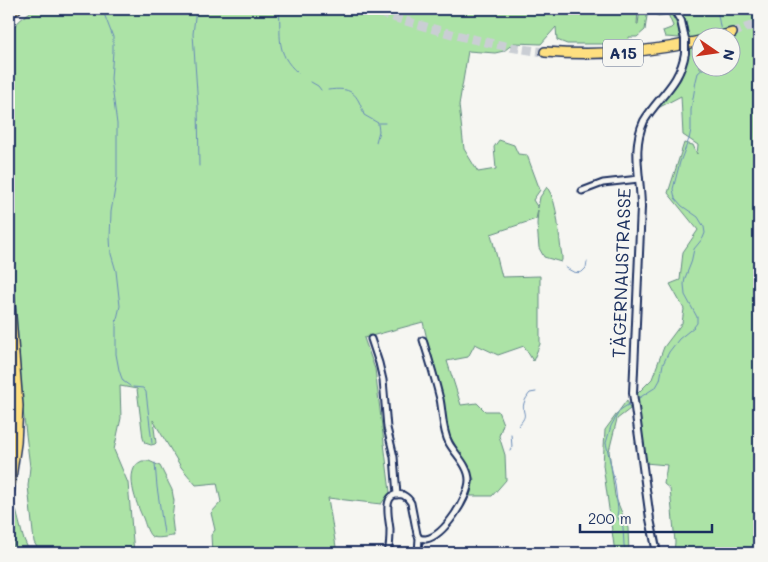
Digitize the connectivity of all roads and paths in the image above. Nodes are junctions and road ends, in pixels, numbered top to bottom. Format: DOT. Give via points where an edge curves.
graph roads {
  1 [pos="16,9"];
  2 [pos="674,9"];
  3 [pos="9,12"];
  4 [pos="690,43"];
  5 [pos="545,52"];
  6 [pos="639,179"];
  7 [pos="582,191"];
  8 [pos="9,291"];
  9 [pos="371,339"];
  10 [pos="423,340"];
  11 [pos="9,492"];
  12 [pos="397,495"];
  13 [pos="419,538"];
  14 [pos="388,553"];
  15 [pos="418,553"];
  16 [pos="657,553"];
  1 -- 3 [label="main road"];
  2 -- 6 [label="street, TÄGERNAUSTRASSE, bridge" via="681,21 685,53 678,76 641,128 636,159"];
  4 -- 5 [label="main road, A15" via="618,54"];
  6 -- 7 [label="street" via="610,182"];
  6 -- 16 [label="street, TÄGERNAUSTRASSE" via="641,207 633,385"];
  8 -- 11 [label="main road" via="18,406"];
  9 -- 12 [label="street" via="383,380"];
  10 -- 13 [label="street" via="447,437 467,470 469,481 457,512 433,536"];
  12 -- 13 [label="street" via="406,496 410,501"];
  12 -- 14 [label="street" via="390,498 388,504"];
  13 -- 15 [label="street"];
}
